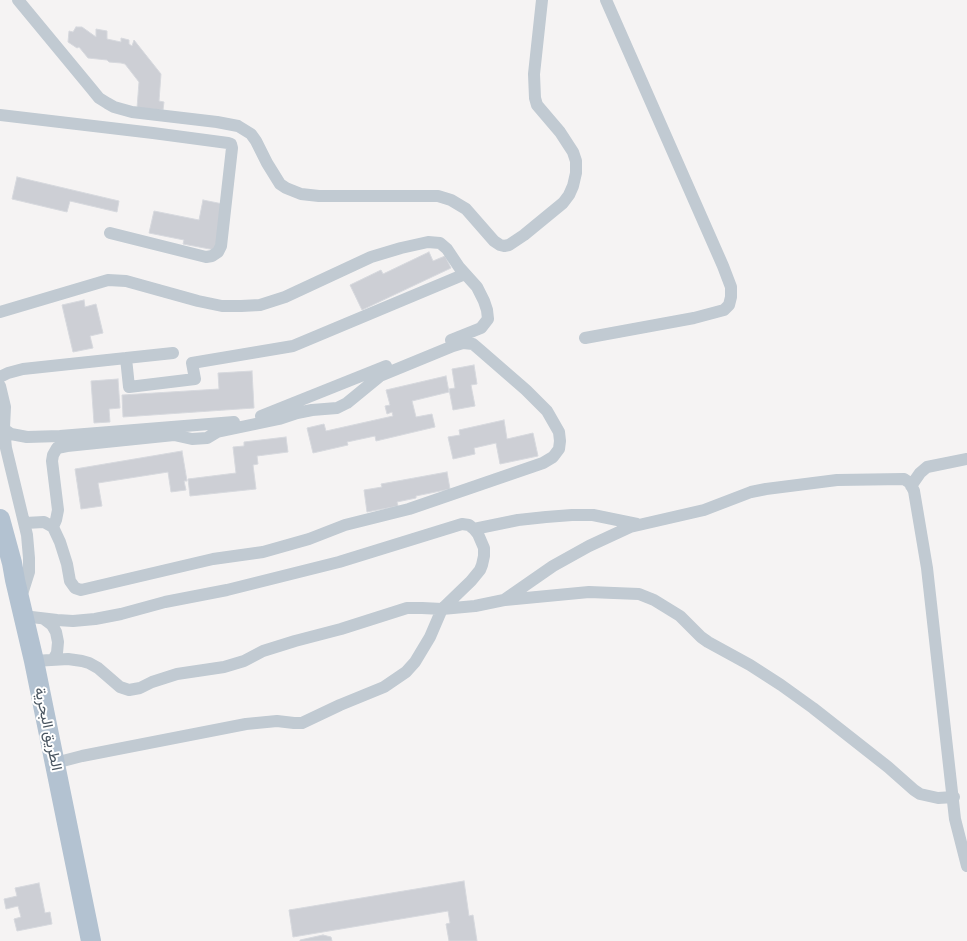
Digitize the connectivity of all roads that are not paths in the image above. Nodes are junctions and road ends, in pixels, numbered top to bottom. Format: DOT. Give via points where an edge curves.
graph roads {
  1 [pos="18,0"];
  2 [pos="542,0"];
  3 [pos="606,0"];
  4 [pos="0,115"];
  5 [pos="110,233"];
  6 [pos="465,274"];
  7 [pos="0,312"];
  8 [pos="585,338"];
  9 [pos="173,353"];
  10 [pos="126,358"];
  11 [pos="0,377"];
  12 [pos="0,386"];
  13 [pos="2,427"];
  14 [pos="967,459"];
  15 [pos="912,486"];
  16 [pos="0,519"];
  17 [pos="25,523"];
  18 [pos="638,525"];
  19 [pos="53,527"];
  20 [pos="474,529"];
  21 [pos="6,566"];
  22 [pos="504,600"];
  23 [pos="21,607"];
  24 [pos="442,608"];
  25 [pos="44,619"];
  26 [pos="44,661"];
  27 [pos="55,763"];
  28 [pos="954,797"];
  29 [pos="967,866"];
  30 [pos="90,941"];
  1 -- 2 [label="street" via="90,88 114,107 238,126 251,134 280,184 301,194 438,196 452,200 466,209 494,241 504,246 524,235 563,203 576,173 573,152 534,98"];
  3 -- 8 [label="street" via="724,266 731,297 724,310"];
  4 -- 5 [label="street" via="231,144 218,252 206,256"];
  6 -- 7 [label="street" via="447,249 440,243 428,242 371,257 285,297 260,304 222,306 126,280 108,280"];
  6 -- 10 [label="street" via="292,346 192,363 194,379 129,387"];
  6 -- 13 [label="street" via="484,300 488,319 481,328 265,415 239,421 60,436 27,437 11,434"];
  9 -- 10 [label="street"];
  10 -- 11 [label="street" via="23,368"];
  12 -- 13 [label="street" via="5,407"];
  13 -- 17 [label="street"];
  14 -- 15 [label="street" via="927,467"];
  15 -- 18 [label="street" via="904,479 893,478 766,488 704,510"];
  15 -- 28 [label="street" via="928,568"];
  16 -- 21 [label="main road, الطريق البحرية"];
  17 -- 19 [label="street" via="44,522"];
  17 -- 23 [label="street" via="29,572"];
  18 -- 20 [label="street" via="592,515 572,515 518,520"];
  18 -- 22 [label="street" via="553,566"];
  19 -- 19 [label="street" via="70,581 81,590 213,559 264,552 419,505 553,457 559,449 559,432 547,411 526,390 473,344 463,343 380,376 337,408 298,413 217,432 207,438 174,435 57,448 52,461 58,510"];
  20 -- 24 [label="street" via="484,548 482,565 471,581"];
  20 -- 25 [label="street" via="462,524 331,564 121,614 84,620"];
  21 -- 23 [label="main road, الطريق البحرية"];
  22 -- 24 [label="street"];
  22 -- 28 [label="street" via="589,592 647,597 680,616 708,642 789,690 920,794"];
  23 -- 25 [label="street"];
  23 -- 26 [label="main road, الطريق البحرية"];
  24 -- 26 [label="street" via="407,608 263,651 224,667 177,674 129,690 120,687 89,663 68,659"];
  24 -- 27 [label="street" via="423,650 406,672 384,687 308,721 246,724"];
  25 -- 26 [label="street" via="52,625 58,642 57,653"];
  26 -- 27 [label="main road, الطريق البحرية"];
  27 -- 30 [label="main road, الطريق البحرية"];
  28 -- 29 [label="street"];
}
